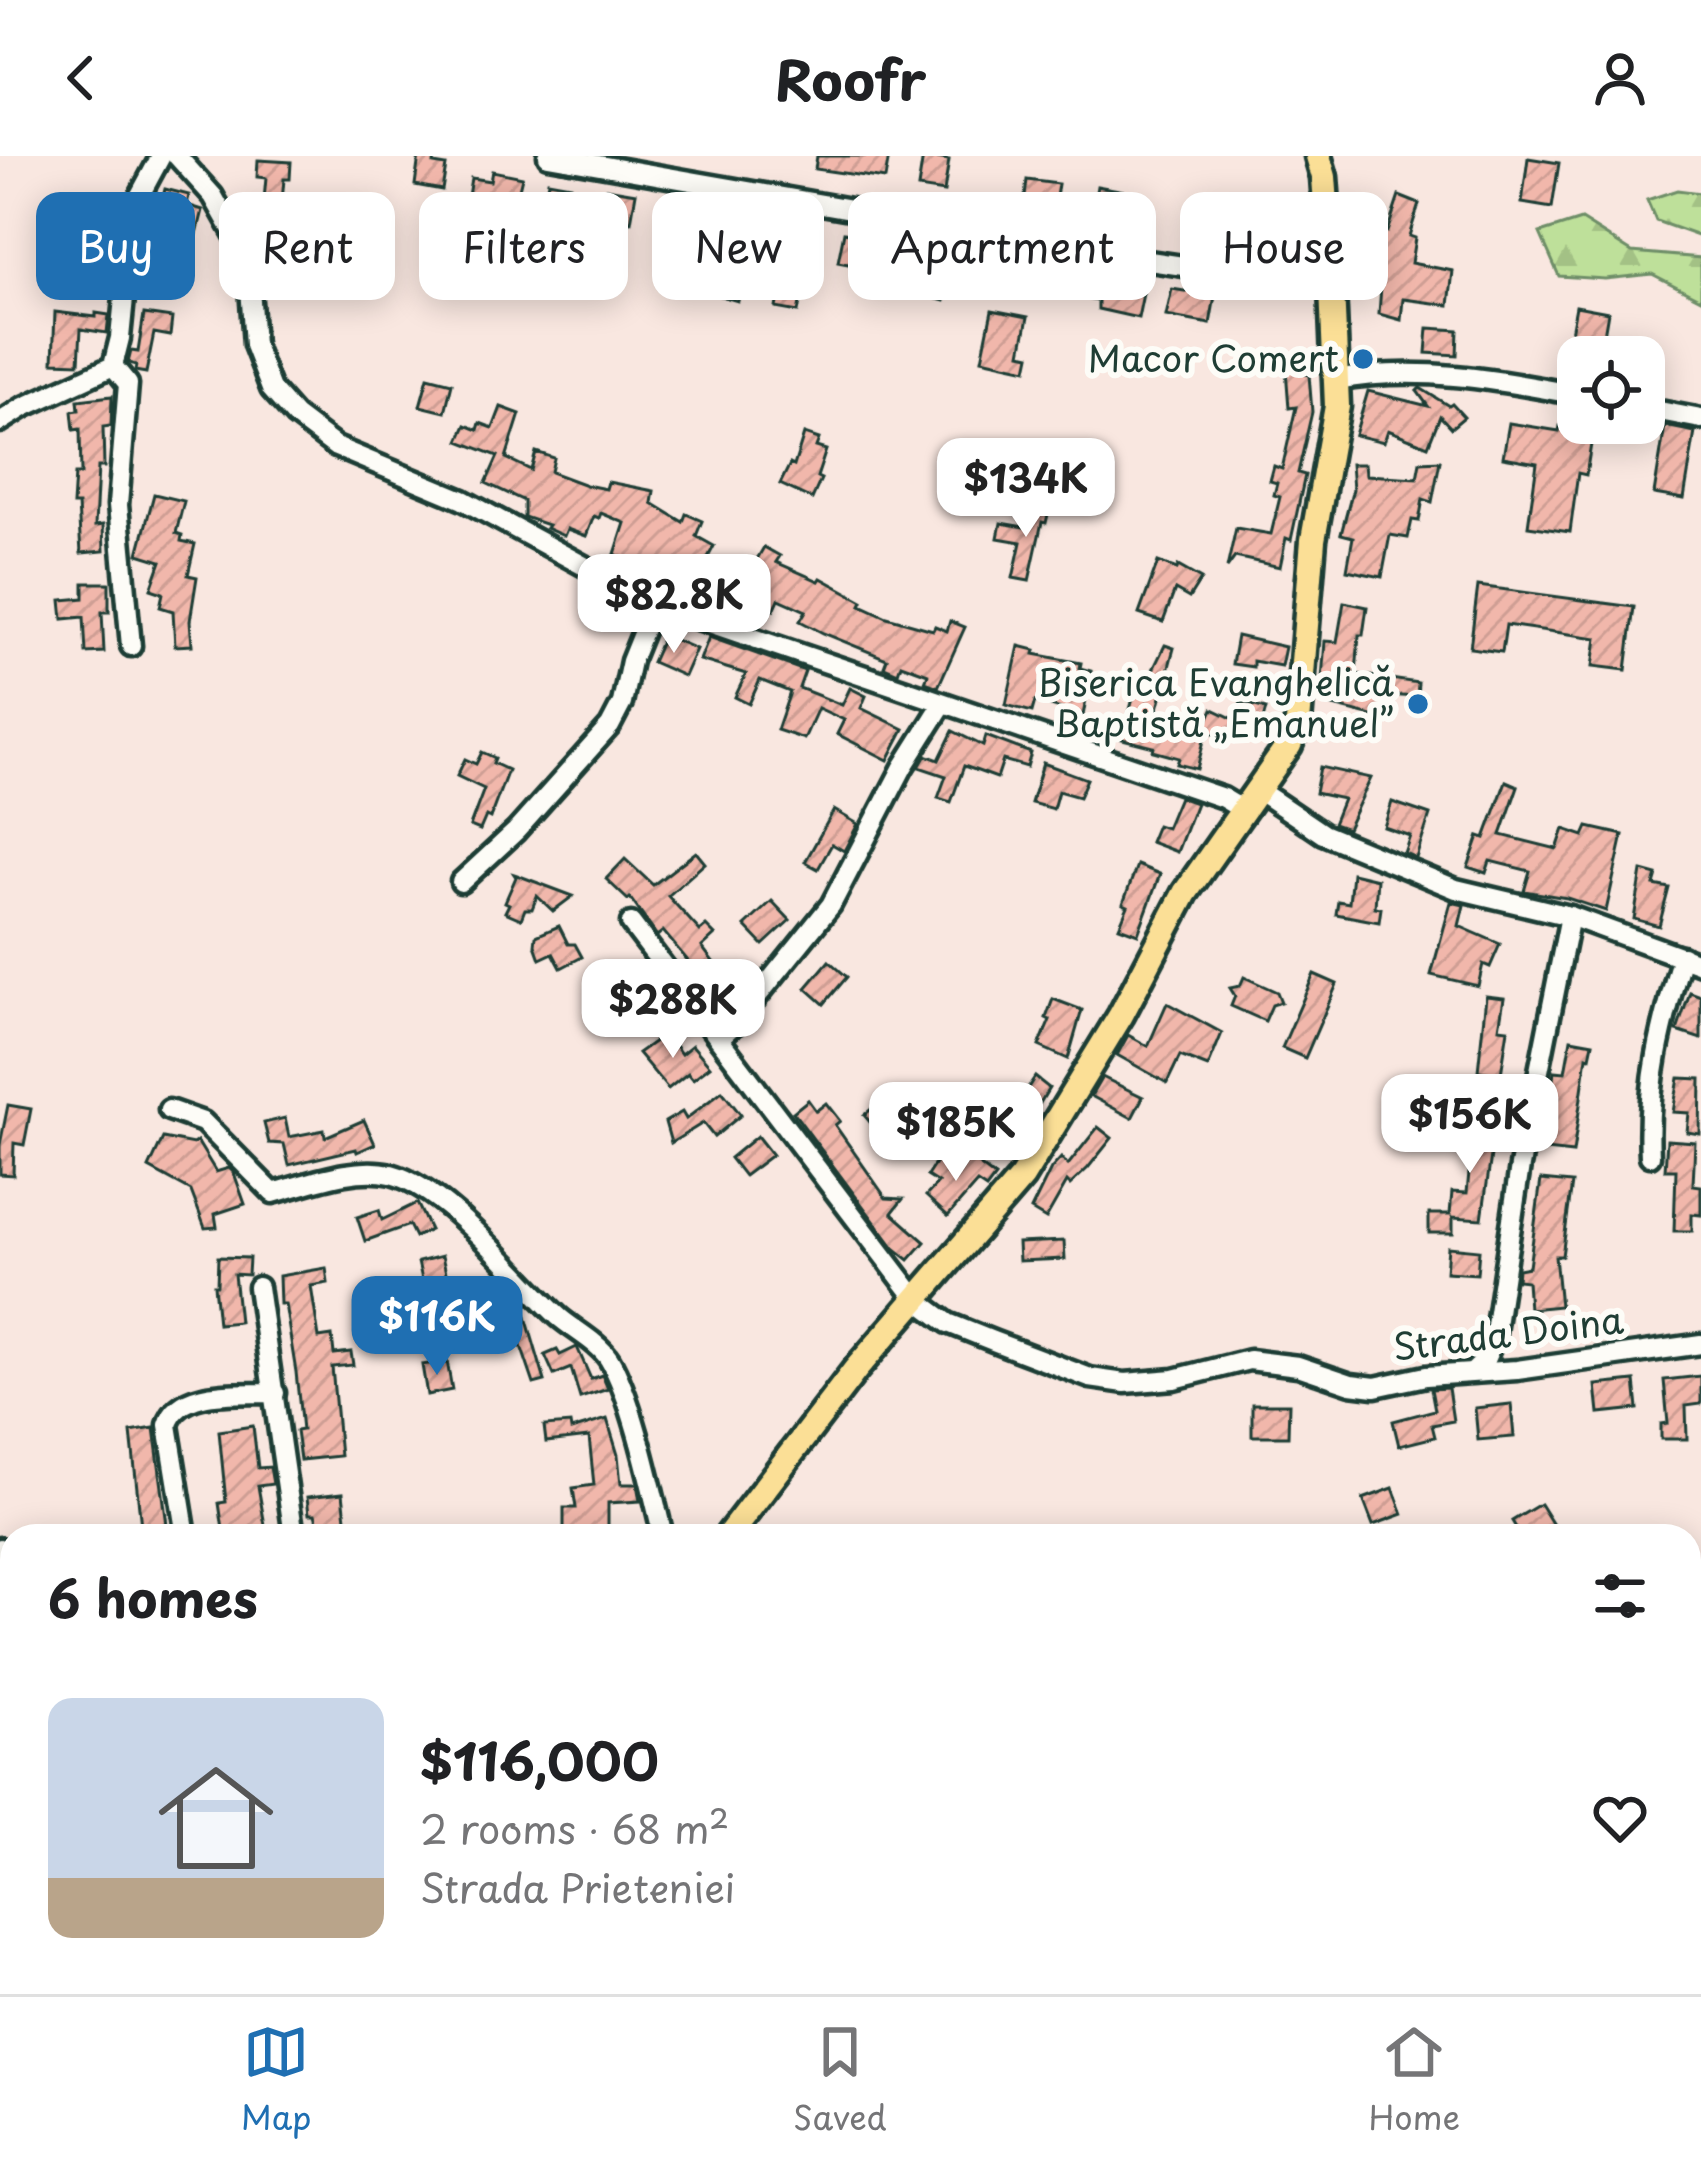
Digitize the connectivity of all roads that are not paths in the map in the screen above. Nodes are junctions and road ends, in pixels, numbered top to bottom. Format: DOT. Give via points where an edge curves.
graph roads {
  1 [pos="161,156"];
  2 [pos="177,156"];
  3 [pos="548,156"];
  4 [pos="1318,156"];
  5 [pos="1325,192"];
  6 [pos="1180,265"];
  7 [pos="1334,300"];
  8 [pos="113,366"];
  9 [pos="1337,380"];
  10 [pos="1557,392"];
  11 [pos="1665,412"];
  12 [pos="1701,418"];
  13 [pos="0,422"];
  14 [pos="654,604"];
  15 [pos="131,646"];
  16 [pos="942,705"];
  17 [pos="1250,800"];
  18 [pos="461,882"];
  19 [pos="1570,916"];
  20 [pos="631,923"];
  21 [pos="1691,960"];
  22 [pos="718,1037"];
  23 [pos="169,1110"];
  24 [pos="1650,1156"];
  25 [pos="258,1287"];
  26 [pos="909,1308"];
  27 [pos="1701,1344"];
  28 [pos="1474,1371"];
  29 [pos="275,1393"];
  30 [pos="184,1524"];
  31 [pos="292,1524"];
  32 [pos="660,1524"];
  33 [pos="737,1524"];
  34 [pos="0,1548"];
  35 [pos="0,1574"];
  1 -- 8 [label="street" via="133,208"];
  2 -- 14 [label="street" via="230,220 250,287 258,365 295,416 336,447 448,492"];
  3 -- 6 [label="street"];
  4 -- 5 [label="main road"];
  7 -- 9 [label="main road"];
  8 -- 13 [label="street"];
  8 -- 15 [label="street" via="128,384 118,505"];
  9 -- 10 [label="street" via="1429,374"];
  9 -- 17 [label="main road" via="1298,723"];
  11 -- 12 [label="street"];
  14 -- 16 [label="street"];
  14 -- 18 [label="street" via="610,726"];
  16 -- 17 [label="street" via="1223,798"];
  16 -- 22 [label="street" via="831,905"];
  17 -- 19 [label="street" via="1440,883"];
  17 -- 26 [label="main road" via="1185,893 1041,1150"];
  19 -- 21 [label="street"];
  19 -- 28 [label="street" via="1494,1339"];
  20 -- 22 [label="street"];
  21 -- 24 [label="street" via="1654,1055"];
  22 -- 26 [label="street"];
  23 -- 32 [label="street" via="203,1122 273,1193 386,1172 413,1182 474,1232 608,1356"];
  25 -- 29 [label="street"];
  26 -- 28 [label="street, Strada Doina" via="1090,1378 1125,1383 1249,1360 1375,1387"];
  26 -- 33 [label="main road"];
  27 -- 28 [label="street, Strada Doina"];
  29 -- 30 [label="street" via="190,1399 173,1411 168,1425"];
  29 -- 31 [label="street"];
  34 -- 35 [label="street"];
}
